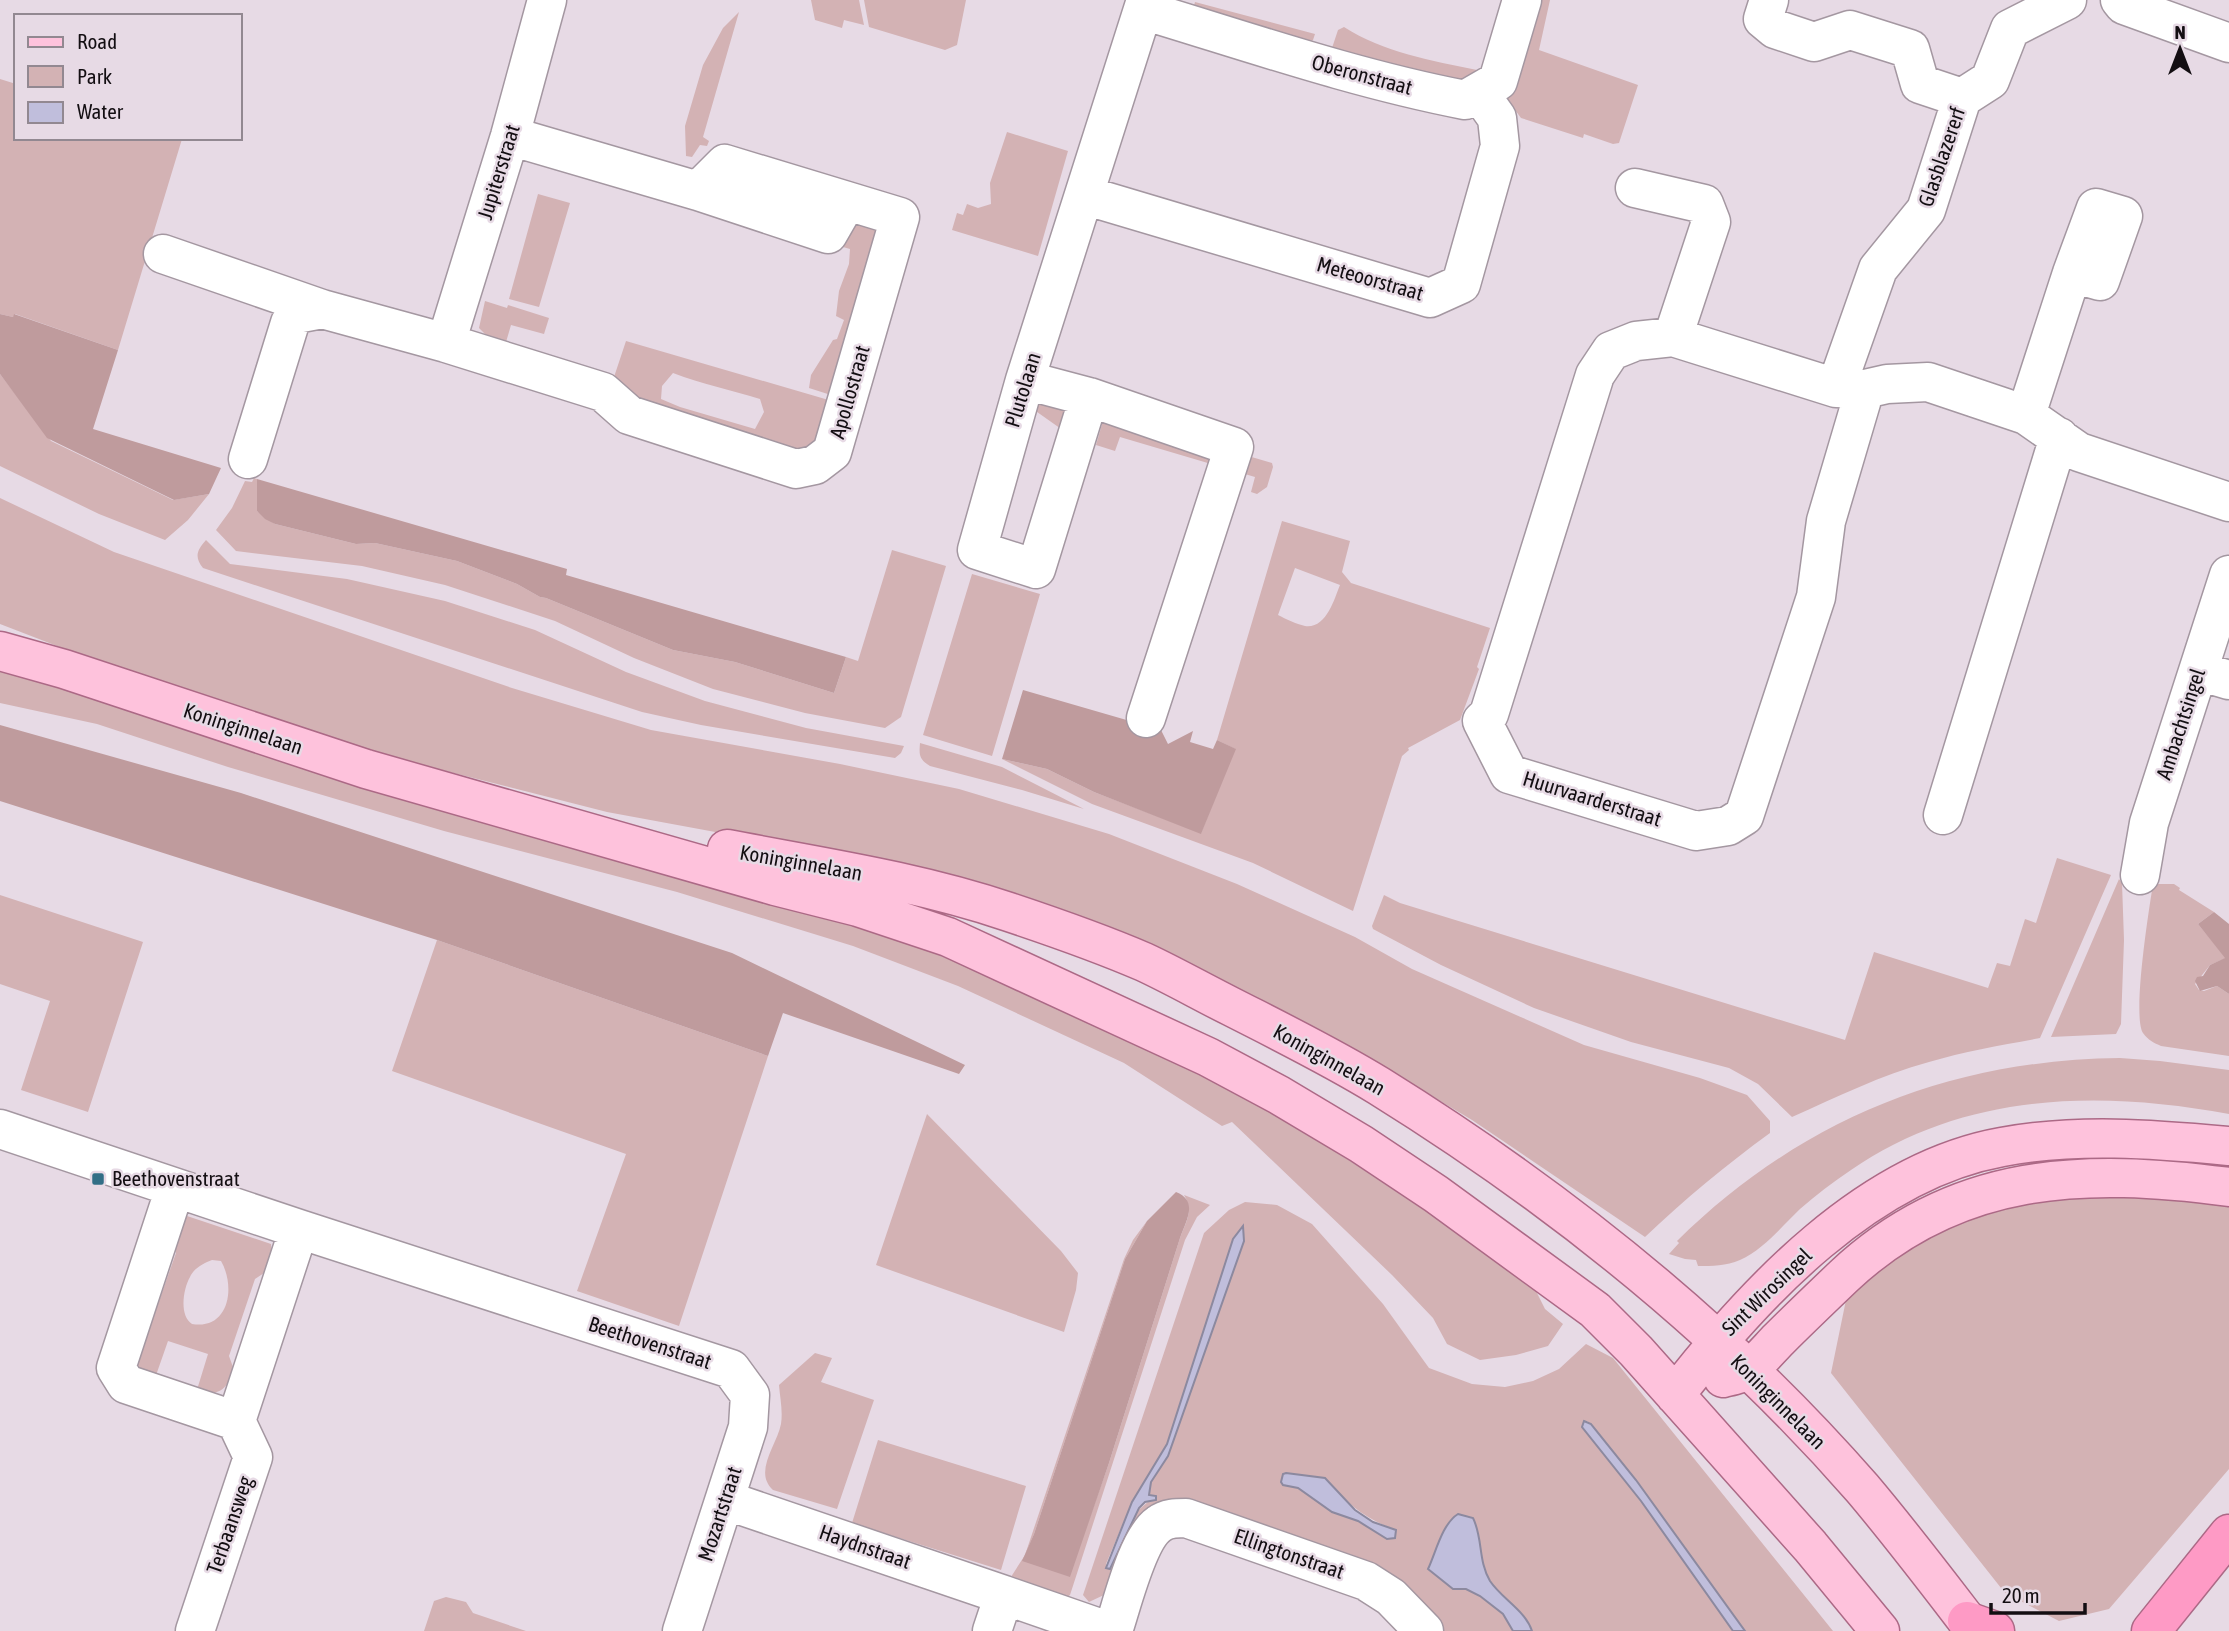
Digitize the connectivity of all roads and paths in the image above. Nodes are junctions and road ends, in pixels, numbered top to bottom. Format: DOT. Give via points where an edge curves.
graph roads {
  1 [pos="547,0"];
  2 [pos="1522,0"];
  3 [pos="1769,0"];
  4 [pos="2067,0"];
  5 [pos="2120,0"];
  6 [pos="1144,5"];
  7 [pos="2229,43"];
  8 [pos="1479,94"];
  9 [pos="1962,98"];
  10 [pos="510,136"];
  11 [pos="1635,188"];
  12 [pos="1084,195"];
  13 [pos="163,254"];
  14 [pos="2072,273"];
  15 [pos="322,309"];
  16 [pos="1672,337"];
  17 [pos="446,343"];
  18 [pos="1025,380"];
  19 [pos="1851,388"];
  20 [pos="1089,397"];
  21 [pos="2026,415"];
  22 [pos="2059,438"];
  23 [pos="248,459"];
  24 [pos="2229,502"];
  25 [pos="2229,575"];
  26 [pos="0,642"];
  27 [pos="0,652"];
  28 [pos="64,669"];
  29 [pos="2214,676"];
  30 [pos="1146,718"];
  31 [pos="505,809"];
  32 [pos="1943,815"];
  33 [pos="2140,875"];
  34 [pos="0,1129"];
  35 [pos="2229,1146"];
  36 [pos="2229,1187"];
  37 [pos="175,1188"];
  38 [pos="299,1229"];
  39 [pos="1717,1341"];
  40 [pos="1747,1370"];
  41 [pos="750,1395"];
  42 [pos="1675,1395"];
  43 [pos="236,1421"];
  44 [pos="725,1500"];
  45 [pos="2229,1534"];
  46 [pos="1004,1595"];
  47 [pos="1979,1628"];
  48 [pos="2147,1628"];
  49 [pos="1419,1629"];
  50 [pos="195,1631"];
  51 [pos="682,1631"];
  52 [pos="992,1631"];
  53 [pos="1110,1631"];
  54 [pos="1880,1631"];
  1 -- 10 [label="street, Jupiterstraat"];
  2 -- 8 [label="street" via="1498,81"];
  3 -- 9 [label="street" via="1763,19 1775,29 1814,42 1850,30 1910,49 1920,84"];
  4 -- 9 [label="street, Glasblazererf" via="2010,29 1990,80"];
  5 -- 7 [label="street"];
  6 -- 8 [label="street, Oberonstraat" via="1317,63 1432,94 1465,100"];
  6 -- 12 [label="street, Plutolaan"];
  8 -- 12 [label="street, Meteoorstraat" via="1497,118 1500,146 1461,284 1430,298"];
  9 -- 19 [label="street, Glasblazererf" via="1926,210 1878,269"];
  10 -- 17 [label="street, Jupiterstraat"];
  10 -- 17 [label="street, Apollostraat" via="698,191 725,164 900,217 832,452 815,465 796,469 628,415 603,392"];
  11 -- 16 [label="street" via="1704,204 1712,222"];
  12 -- 18 [label="street, Plutolaan"];
  13 -- 15 [label="street"];
  14 -- 21 [label="street"];
  15 -- 17 [label="street"];
  15 -- 23 [label="street" via="296,314 290,323"];
  16 -- 19 [label="street, Huurvaarderstraat"];
  16 -- 19 [label="street, Huurvaarderstraat" via="1636,341 1611,351 1595,375 1489,714 1482,721 1509,774 1696,831 1728,826 1744,816 1751,796 1816,597"];
  18 -- 20 [label="street"];
  18 -- 20 [label="street, Plutolaan" via="977,550 1036,569"];
  19 -- 21 [label="street, Huurvaarderstraat" via="1928,382"];
  20 -- 30 [label="street" via="1234,447"];
  21 -- 22 [label="street, Huurvaarderstraat"];
  22 -- 24 [label="street, Huurvaarderstraat" via="2079,452"];
  22 -- 32 [label="street"];
  25 -- 29 [label="street, Ambachtsingel"];
  26 -- 28 [label="main road, Koninginnelaan"];
  27 -- 28 [label="main road, Koninginnelaan"];
  28 -- 31 [label="main road, Koninginnelaan" via="366,769"];
  29 -- 33 [label="street, Ambachtsingel" via="2149,823"];
  31 -- 39 [label="main road, Koninginnelaan" via="878,876 1005,910 1143,962 1376,1084 1454,1135 1568,1216"];
  31 -- 42 [label="main road, Koninginnelaan" via="859,907 948,937 1208,1057 1361,1144 1518,1253 1595,1310"];
  34 -- 37 [label="street, Beethovenstraat"];
  35 -- 39 [label="main road, Sint Wirosingel" via="2088,1138 2015,1144 1962,1157 1905,1182 1851,1215"];
  36 -- 40 [label="main road, Sint Wirosingel" via="2144,1178 2075,1178 2024,1184 1969,1199 1909,1226 1856,1265"];
  37 -- 38 [label="street, Beethovenstraat"];
  37 -- 43 [label="street" via="116,1368 126,1384"];
  38 -- 41 [label="street, Beethovenstraat" via="731,1369"];
  38 -- 43 [label="street"];
  39 -- 40 [label="main road, Koninginnelaan"];
  39 -- 42 [label="main road, Sint Wirosingel"];
  40 -- 42 [label="main road, Sint Wirosingel"];
  40 -- 47 [label="main road, Koninginnelaan" via="1863,1490"];
  41 -- 44 [label="street, Mozartstraat" via="748,1427"];
  42 -- 54 [label="main road, Koninginnelaan"];
  43 -- 50 [label="street, Terbaansweg" via="253,1457"];
  44 -- 46 [label="street, Haydnstraat"];
  44 -- 51 [label="street, Mozartstraat"];
  45 -- 48 [label="highway"];
  46 -- 52 [label="street"];
  46 -- 53 [label="street, Haydnstraat"];
  49 -- 53 [label="street, Ellingtonstraat" via="1391,1597 1366,1581 1186,1518 1161,1521 1144,1540"];
}
